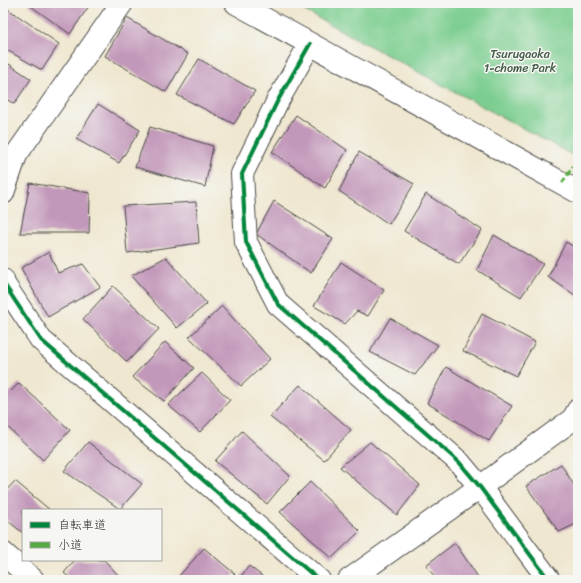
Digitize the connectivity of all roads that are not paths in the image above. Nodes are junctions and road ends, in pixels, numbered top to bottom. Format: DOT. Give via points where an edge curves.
graph roads {
  1 [pos="122,3"];
  2 [pos="236,3"];
  3 [pos="310,44"];
  4 [pos="578,192"];
  5 [pos="3,193"];
  6 [pos="3,280"];
  7 [pos="578,410"];
  8 [pos="480,488"];
  9 [pos="3,553"];
  10 [pos="33,580"];
  11 [pos="319,580"];
  12 [pos="349,580"];
  13 [pos="549,580"];
  1 -- 5 [label="street" via="16,156"];
  2 -- 3 [label="street"];
  3 -- 4 [label="street"];
  3 -- 8 [label="street" via="277,102 242,174 246,242 278,304 459,462"];
  6 -- 11 [label="street" via="41,340"];
  7 -- 8 [label="street" via="573,419"];
  8 -- 12 [label="street"];
  8 -- 13 [label="street"];
  9 -- 10 [label="street"];
}
